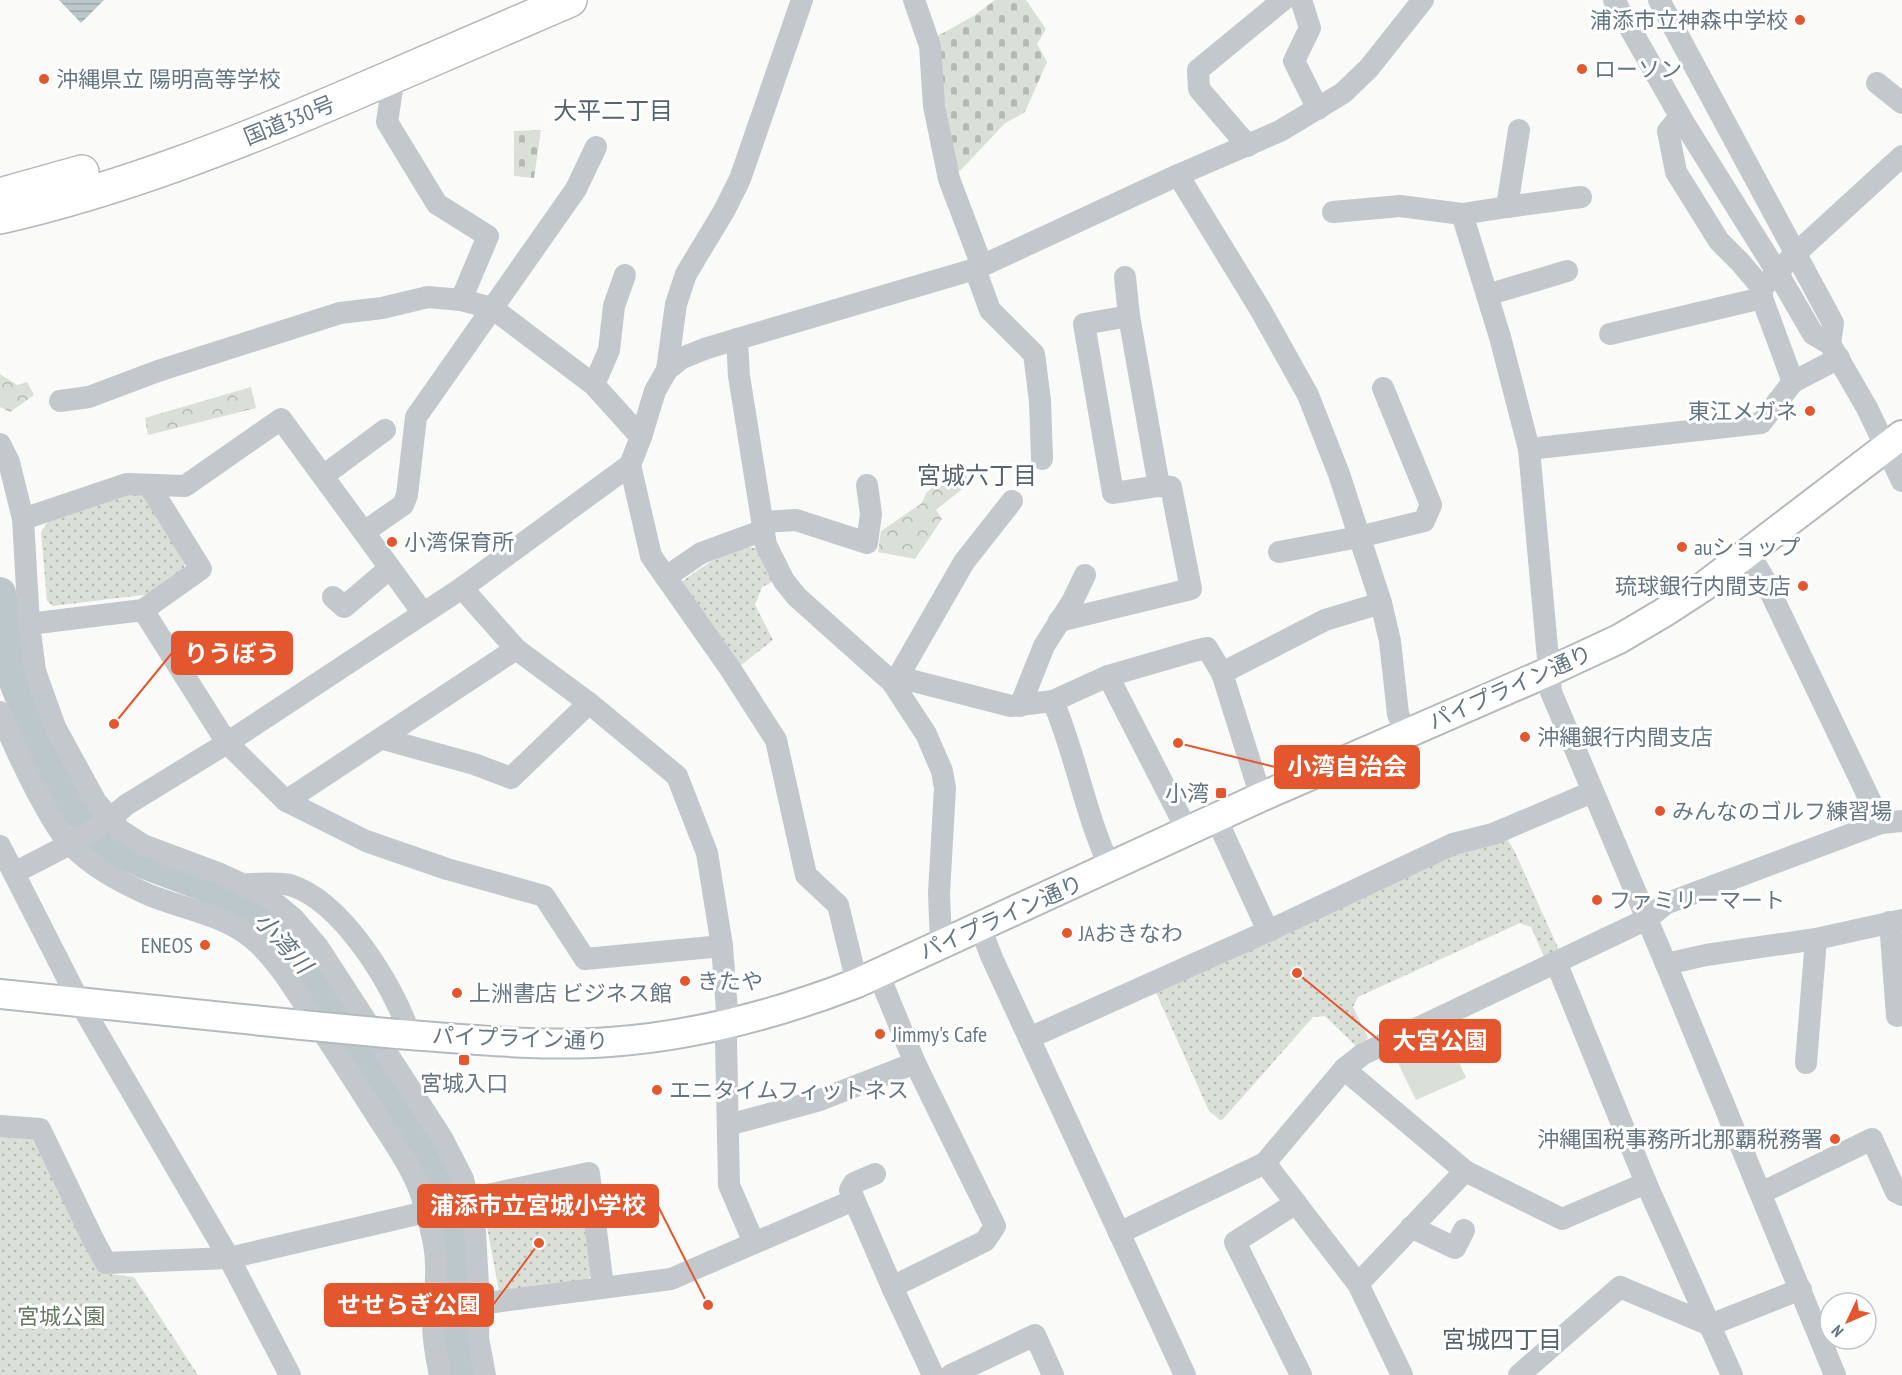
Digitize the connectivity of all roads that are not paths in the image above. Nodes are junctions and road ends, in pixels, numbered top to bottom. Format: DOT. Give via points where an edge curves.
graph roads {
  1 [pos="520,0"];
  2 [pos="570,0"];
  3 [pos="802,0"];
  4 [pos="914,0"];
  5 [pos="1283,0"];
  6 [pos="1301,0"];
  7 [pos="1423,0"];
  8 [pos="1614,0"];
  9 [pos="1659,0"];
  10 [pos="394,76"];
  11 [pos="1877,83"];
  12 [pos="1902,103"];
  13 [pos="1318,109"];
  14 [pos="1680,117"];
  15 [pos="1519,130"];
  16 [pos="1248,146"];
  17 [pos="596,147"];
  18 [pos="1902,156"];
  19 [pos="1178,175"];
  20 [pos="0,195"];
  21 [pos="1581,198"];
  22 [pos="1507,207"];
  23 [pos="1333,212"];
  24 [pos="1462,214"];
  25 [pos="0,217"];
  26 [pos="1795,254"];
  27 [pos="979,267"];
  28 [pos="1567,271"];
  29 [pos="625,275"];
  30 [pos="1125,278"];
  31 [pos="1767,286"];
  32 [pos="1487,295"];
  33 [pos="461,300"];
  34 [pos="492,308"];
  35 [pos="1130,316"];
  36 [pos="1610,334"];
  37 [pos="737,339"];
  38 [pos="1834,351"];
  39 [pos="667,370"];
  40 [pos="1793,381"];
  41 [pos="594,385"];
  42 [pos="1383,388"];
  43 [pos="60,401"];
  44 [pos="386,430"];
  45 [pos="641,437"];
  46 [pos="1894,442"];
  47 [pos="0,444"];
  48 [pos="1529,449"];
  49 [pos="1042,459"];
  50 [pos="630,465"];
  51 [pos="323,476"];
  52 [pos="1902,481"];
  53 [pos="149,485"];
  54 [pos="867,485"];
  55 [pos="1159,486"];
  56 [pos="1012,501"];
  57 [pos="23,519"];
  58 [pos="764,526"];
  59 [pos="364,532"];
  60 [pos="1359,537"];
  61 [pos="1279,552"];
  62 [pos="1748,552"];
  63 [pos="390,568"];
  64 [pos="1085,574"];
  65 [pos="666,577"];
  66 [pos="462,588"];
  67 [pos="333,597"];
  68 [pos="1381,603"];
  69 [pos="143,610"];
  70 [pos="423,613"];
  71 [pos="1059,621"];
  72 [pos="29,624"];
  73 [pos="516,649"];
  74 [pos="1548,672"];
  75 [pos="1222,673"];
  76 [pos="1108,676"];
  77 [pos="895,679"];
  78 [pos="1053,701"];
  79 [pos="589,704"];
  80 [pos="1020,706"];
  81 [pos="0,712"];
  82 [pos="1406,733"];
  83 [pos="383,739"];
  84 [pos="227,743"];
  85 [pos="1592,792"];
  86 [pos="1262,798"];
  87 [pos="286,801"];
  88 [pos="1216,818"];
  89 [pos="110,819"];
  90 [pos="1896,826"];
  91 [pos="1188,832"];
  92 [pos="70,844"];
  93 [pos="0,846"];
  94 [pos="1110,867"];
  95 [pos="14,873"];
  96 [pos="245,884"];
  97 [pos="1647,919"];
  98 [pos="1896,921"];
  99 [pos="980,927"];
  100 [pos="1268,931"];
  101 [pos="1816,939"];
  102 [pos="941,944"];
  103 [pos="722,946"];
  104 [pos="1556,962"];
  105 [pos="1666,964"];
  106 [pos="867,978"];
  107 [pos="0,994"];
  108 [pos="80,1003"];
  109 [pos="1897,1016"];
  110 [pos="727,1024"];
  111 [pos="404,1034"];
  112 [pos="1029,1038"];
  113 [pos="915,1063"];
  114 [pos="1806,1063"];
  115 [pos="1344,1069"];
  116 [pos="728,1125"];
  117 [pos="0,1126"];
  118 [pos="1265,1162"];
  119 [pos="1465,1171"];
  120 [pos="875,1174"];
  121 [pos="1646,1183"];
  122 [pos="1761,1193"];
  123 [pos="1902,1195"];
  124 [pos="469,1199"];
  125 [pos="854,1200"];
  126 [pos="1296,1203"];
  127 [pos="426,1212"];
  128 [pos="1411,1227"];
  129 [pos="1464,1230"];
  130 [pos="1119,1233"];
  131 [pos="754,1244"];
  132 [pos="229,1258"];
  133 [pos="1358,1284"];
  134 [pos="603,1287"];
  135 [pos="892,1287"];
  136 [pos="1801,1289"];
  137 [pos="479,1304"];
  138 [pos="1710,1325"];
  139 [pos="290,1375"];
  140 [pos="440,1375"];
  141 [pos="485,1375"];
  142 [pos="933,1375"];
  143 [pos="951,1375"];
  144 [pos="1053,1375"];
  145 [pos="1185,1375"];
  146 [pos="1301,1375"];
  147 [pos="1402,1375"];
  148 [pos="1519,1375"];
  149 [pos="1732,1375"];
  150 [pos="1835,1375"];
  1 -- 20 [label="highway, 国道330号" via="204,132 131,158"];
  2 -- 10 [label="highway, 国道330号"];
  3 -- 39 [label="street" via="740,179 686,274 676,304"];
  4 -- 27 [label="street" via="930,46 934,106 949,179"];
  5 -- 16 [label="street" via="1198,70 1199,89"];
  6 -- 13 [label="street" via="1310,28 1294,61"];
  7 -- 13 [label="street" via="1369,68 1343,93"];
  8 -- 14 [label="street"];
  9 -- 26 [label="street"];
  10 -- 25 [label="highway, 国道330号" via="151,174"];
  10 -- 33 [label="street" via="387,122 437,204 488,236"];
  11 -- 12 [label="street"];
  13 -- 16 [label="street"];
  14 -- 31 [label="street"];
  14 -- 31 [label="street" via="1668,131 1677,172 1719,241"];
  15 -- 22 [label="street"];
  16 -- 19 [label="street"];
  17 -- 34 [label="street" via="576,189"];
  18 -- 26 [label="street"];
  19 -- 27 [label="street"];
  19 -- 60 [label="street" via="1308,395"];
  21 -- 22 [label="street"];
  22 -- 24 [label="street"];
  23 -- 24 [label="street" via="1400,206"];
  24 -- 32 [label="street"];
  26 -- 31 [label="street"];
  26 -- 38 [label="street" via="1833,323"];
  27 -- 37 [label="street"];
  27 -- 49 [label="street" via="990,310 1034,354"];
  28 -- 32 [label="street"];
  29 -- 41 [label="street" via="614,306 609,350"];
  30 -- 35 [label="street"];
  31 -- 36 [label="street"];
  31 -- 38 [label="street"];
  31 -- 40 [label="street"];
  32 -- 48 [label="street"];
  33 -- 34 [label="street"];
  33 -- 43 [label="street" via="428,297 340,313 158,370 89,397"];
  34 -- 41 [label="street"];
  34 -- 59 [label="street" via="416,417 403,505"];
  35 -- 55 [label="street"];
  35 -- 55 [label="street" via="1084,324 1113,493"];
  37 -- 39 [label="street" via="682,358"];
  37 -- 58 [label="street" via="739,376"];
  38 -- 40 [label="street"];
  38 -- 46 [label="street" via="1867,408"];
  39 -- 45 [label="street" via="655,391"];
  40 -- 48 [label="street" via="1761,423"];
  41 -- 45 [label="street"];
  42 -- 60 [label="street" via="1431,505 1424,521"];
  44 -- 51 [label="street"];
  45 -- 50 [label="street"];
  46 -- 52 [label="street"];
  46 -- 62 [label="main road, パイプライン通り"];
  47 -- 57 [label="street" via="9,462"];
  48 -- 74 [label="street"];
  50 -- 65 [label="street" via="651,556"];
  50 -- 66 [label="street"];
  51 -- 53 [label="street" via="281,419 185,486"];
  51 -- 59 [label="street"];
  53 -- 57 [label="street" via="127,484"];
  53 -- 69 [label="street" via="201,569"];
  54 -- 58 [label="street" via="872,514 867,543 796,520"];
  55 -- 71 [label="street" via="1172,487 1191,589"];
  56 -- 77 [label="street" via="964,562"];
  57 -- 72 [label="street"];
  58 -- 65 [label="street" via="701,553"];
  58 -- 77 [label="street" via="766,545 797,597"];
  59 -- 63 [label="street"];
  60 -- 61 [label="street"];
  60 -- 68 [label="street"];
  62 -- 74 [label="main road, パイプライン通り" via="1663,613 1619,639"];
  62 -- 90 [label="street"];
  63 -- 67 [label="street" via="344,607"];
  63 -- 70 [label="street"];
  64 -- 71 [label="street"];
  65 -- 106 [label="street" via="776,740 806,874 838,906"];
  66 -- 70 [label="street"];
  66 -- 73 [label="street"];
  68 -- 75 [label="street" via="1325,620"];
  68 -- 82 [label="street" via="1390,641 1398,714"];
  69 -- 72 [label="street"];
  69 -- 84 [label="street"];
  70 -- 84 [label="street"];
  71 -- 80 [label="street" via="1044,646"];
  72 -- 89 [label="street" via="35,671 55,727 96,802"];
  73 -- 79 [label="street"];
  73 -- 83 [label="street"];
  74 -- 82 [label="main road, パイプライン通り"];
  74 -- 85 [label="street" via="1551,692"];
  75 -- 76 [label="street" via="1207,648"];
  75 -- 86 [label="street"];
  76 -- 78 [label="street"];
  76 -- 91 [label="street"];
  77 -- 80 [label="street"];
  77 -- 102 [label="street" via="926,734 945,788 939,893"];
  78 -- 80 [label="street"];
  78 -- 94 [label="street" via="1067,732 1098,841"];
  79 -- 83 [label="street" via="511,778"];
  79 -- 103 [label="street" via="677,776 707,853"];
  81 -- 92 [label="street" via="30,778"];
  82 -- 86 [label="main road, パイプライン通り"];
  83 -- 87 [label="street"];
  84 -- 87 [label="street"];
  84 -- 89 [label="street" via="126,805"];
  85 -- 97 [label="street"];
  85 -- 100 [label="street" via="1493,834 1453,844"];
  86 -- 88 [label="main road, パイプライン通り"];
  87 -- 103 [label="street" via="366,841 544,897 585,958"];
  88 -- 91 [label="main road, パイプライン通り"];
  88 -- 100 [label="street"];
  89 -- 92 [label="street"];
  89 -- 96 [label="street" via="143,845"];
  90 -- 97 [label="street" via="1665,904"];
  91 -- 94 [label="main road, パイプライン通り"];
  92 -- 95 [label="street"];
  92 -- 127 [label="street" via="98,868 123,882 222,920 255,940 286,977 404,1158"];
  93 -- 95 [label="street"];
  94 -- 99 [label="main road, パイプライン通り"];
  95 -- 108 [label="street"];
  96 -- 111 [label="street" via="289,885 329,909 346,925 402,1012"];
  96 -- 124 [label="street" via="279,905 318,947 442,1138"];
  97 -- 104 [label="street"];
  97 -- 105 [label="street"];
  98 -- 101 [label="street"];
  98 -- 109 [label="street"];
  99 -- 102 [label="main road, パイプライン通り"];
  99 -- 112 [label="street"];
  100 -- 112 [label="street"];
  101 -- 105 [label="street"];
  101 -- 114 [label="street"];
  102 -- 106 [label="main road, パイプライン通り"];
  103 -- 110 [label="street"];
  104 -- 115 [label="street" via="1365,1053"];
  104 -- 121 [label="street"];
  105 -- 122 [label="street"];
  106 -- 110 [label="main road, パイプライン通り" via="806,1002"];
  106 -- 113 [label="street"];
  107 -- 108 [label="main road, パイプライン通り"];
  108 -- 111 [label="main road, パイプライン通り, bridge"];
  108 -- 132 [label="street"];
  110 -- 111 [label="main road, パイプライン通り" via="609,1042 553,1043"];
  110 -- 116 [label="street"];
  112 -- 130 [label="street"];
  113 -- 116 [label="street" via="817,1101"];
  113 -- 135 [label="street" via="994,1226 985,1242"];
  115 -- 118 [label="street"];
  115 -- 119 [label="street"];
  116 -- 131 [label="street" via="729,1185"];
  117 -- 132 [label="street" via="40,1129 106,1263"];
  118 -- 126 [label="street"];
  118 -- 130 [label="street"];
  119 -- 121 [label="street" via="1562,1219"];
  119 -- 128 [label="street"];
  120 -- 125 [label="street" via="854,1183 850,1190"];
  121 -- 138 [label="street"];
  122 -- 123 [label="street" via="1872,1139 1896,1192"];
  122 -- 136 [label="street"];
  124 -- 127 [label="street"];
  124 -- 134 [label="street" via="589,1173"];
  124 -- 137 [label="street"];
  125 -- 131 [label="street"];
  125 -- 135 [label="street"];
  126 -- 133 [label="street"];
  126 -- 146 [label="street" via="1235,1242"];
  127 -- 132 [label="street"];
  127 -- 140 [label="street" via="435,1246 433,1322"];
  128 -- 129 [label="street" via="1455,1248"];
  128 -- 133 [label="street"];
  130 -- 145 [label="street"];
  131 -- 134 [label="street" via="671,1279"];
  132 -- 139 [label="street"];
  133 -- 147 [label="street"];
  134 -- 137 [label="street"];
  135 -- 142 [label="street"];
  136 -- 138 [label="street"];
  136 -- 150 [label="street"];
  137 -- 141 [label="street" via="478,1338"];
  138 -- 148 [label="street" via="1620,1287"];
  138 -- 149 [label="street"];
  143 -- 144 [label="street" via="1035,1335"];
}
